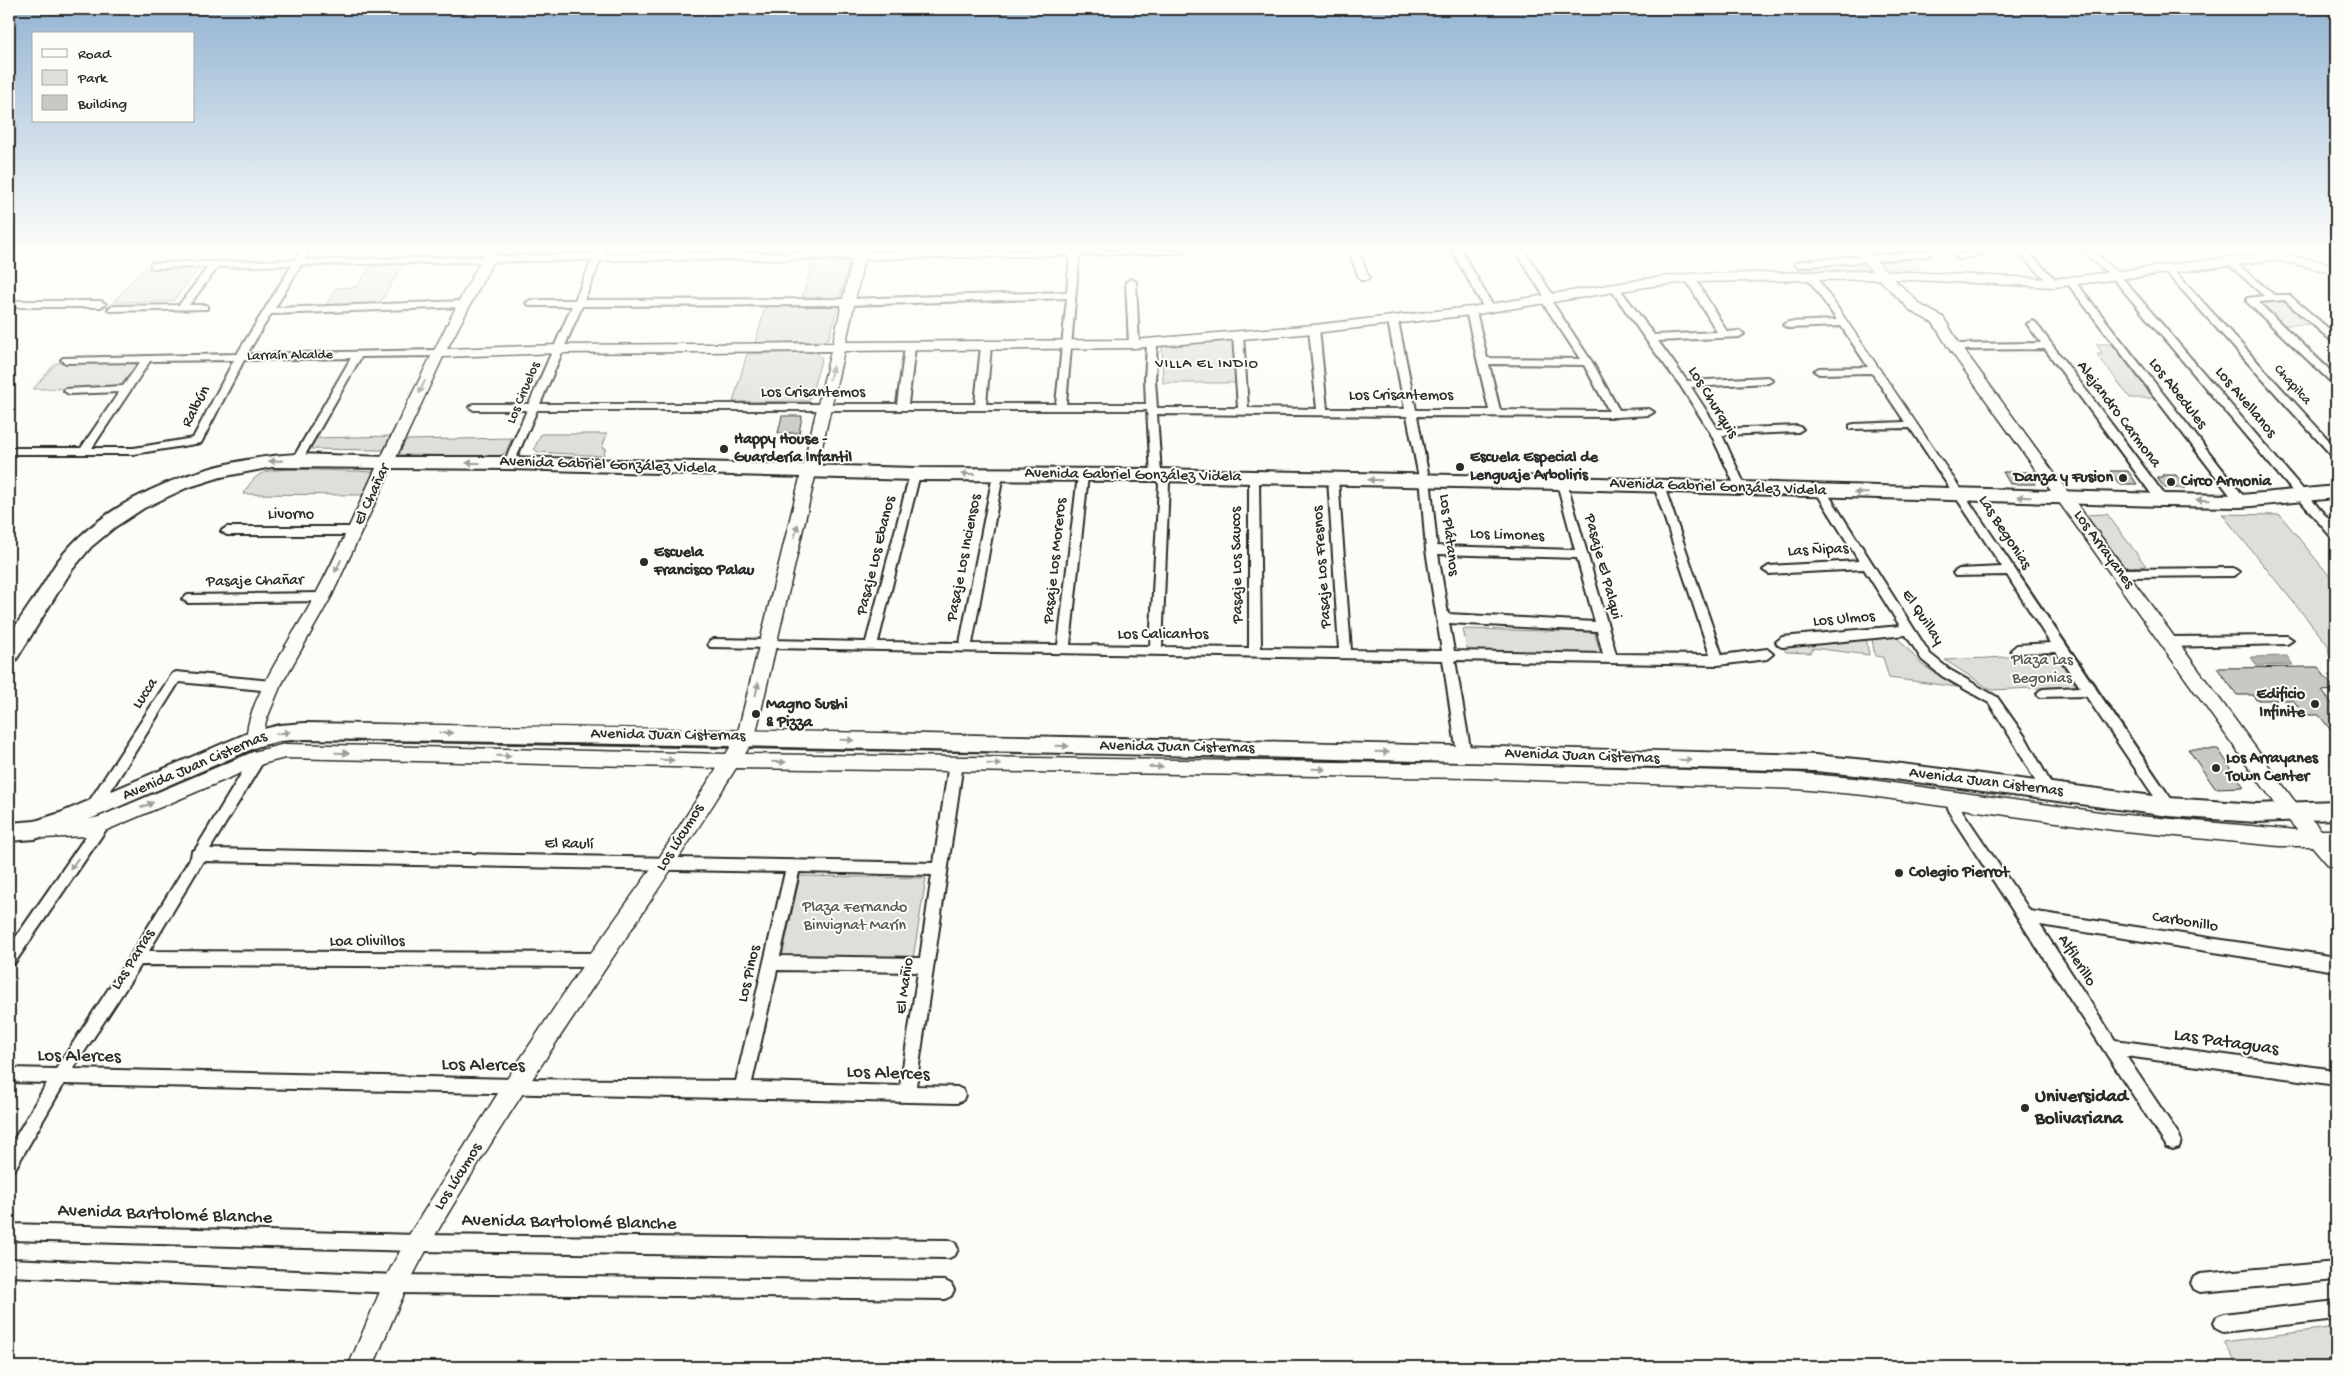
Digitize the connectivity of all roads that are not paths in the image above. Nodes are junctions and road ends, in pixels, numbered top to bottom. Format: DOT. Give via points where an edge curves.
graph roads {
  1 [pos="266,314"];
  2 [pos="459,314"];
  3 [pos="573,314"];
  4 [pos="845,314"];
  5 [pos="1069,314"];
  6 [pos="1133,314"];
  7 [pos="1452,314"];
  8 [pos="1472,314"];
  9 [pos="1557,314"];
  10 [pos="1633,314"];
  11 [pos="1712,314"];
  12 [pos="1836,314"];
  13 [pos="1927,314"];
  14 [pos="2096,314"];
  15 [pos="2149,314"];
  16 [pos="2209,314"];
  17 [pos="2265,314"];
  18 [pos="2306,314"];
  19 [pos="1393,321"];
  20 [pos="1842,323"];
  21 [pos="2032,324"];
  22 [pos="1788,325"];
  23 [pos="1314,328"];
  24 [pos="1739,334"];
  25 [pos="1238,335"];
  26 [pos="1724,335"];
  27 [pos="1650,338"];
  28 [pos="2336,340"];
  29 [pos="1152,343"];
  30 [pos="1065,344"];
  31 [pos="1134,344"];
  32 [pos="986,346"];
  33 [pos="2048,346"];
  34 [pos="837,347"];
  35 [pos="910,347"];
  36 [pos="1955,347"];
  37 [pos="558,349"];
  38 [pos="438,353"];
  39 [pos="357,355"];
  40 [pos="240,357"];
  41 [pos="147,359"];
  42 [pos="66,360"];
  43 [pos="1484,361"];
  44 [pos="1587,362"];
  45 [pos="1875,370"];
  46 [pos="1818,371"];
  47 [pos="1768,380"];
  48 [pos="2336,381"];
  49 [pos="1684,384"];
  50 [pos="125,389"];
  51 [pos="69,391"];
  52 [pos="474,407"];
  53 [pos="533,407"];
  54 [pos="823,408"];
  55 [pos="902,408"];
  56 [pos="980,408"];
  57 [pos="1061,408"];
  58 [pos="1152,409"];
  59 [pos="1243,410"];
  60 [pos="1322,411"];
  61 [pos="1409,412"];
  62 [pos="1495,412"];
  63 [pos="1649,412"];
  64 [pos="1616,414"];
  65 [pos="1912,425"];
  66 [pos="1854,427"];
  67 [pos="1798,428"];
  68 [pos="1715,432"];
  69 [pos="9,451"];
  70 [pos="84,451"];
  71 [pos="2336,454"];
  72 [pos="297,460"];
  73 [pos="388,463"];
  74 [pos="509,463"];
  75 [pos="810,472"];
  76 [pos="915,474"];
  77 [pos="1156,474"];
  78 [pos="998,475"];
  79 [pos="1083,475"];
  80 [pos="1254,478"];
  81 [pos="1333,479"];
  82 [pos="1424,481"];
  83 [pos="1562,483"];
  84 [pos="1659,486"];
  85 [pos="1742,490"];
  86 [pos="1821,492"];
  87 [pos="2336,492"];
  88 [pos="1961,495"];
  89 [pos="2064,497"];
  90 [pos="2305,497"];
  91 [pos="2162,500"];
  92 [pos="2241,501"];
  93 [pos="227,531"];
  94 [pos="355,531"];
  95 [pos="2336,535"];
  96 [pos="1432,550"];
  97 [pos="1581,554"];
  98 [pos="1868,565"];
  99 [pos="1769,570"];
  100 [pos="2009,571"];
  101 [pos="2120,572"];
  102 [pos="2233,572"];
  103 [pos="1959,573"];
  104 [pos="323,597"];
  105 [pos="188,599"];
  106 [pos="1443,618"];
  107 [pos="1601,627"];
  108 [pos="1908,630"];
  109 [pos="2287,640"];
  110 [pos="1782,642"];
  111 [pos="2170,642"];
  112 [pos="714,644"];
  113 [pos="767,645"];
  114 [pos="871,645"];
  115 [pos="965,647"];
  116 [pos="2058,647"];
  117 [pos="1063,650"];
  118 [pos="2017,650"];
  119 [pos="1156,652"];
  120 [pos="1255,652"];
  121 [pos="1345,653"];
  122 [pos="1768,654"];
  123 [pos="9,655"];
  124 [pos="1448,656"];
  125 [pos="1611,659"];
  126 [pos="1718,660"];
  127 [pos="272,686"];
  128 [pos="2088,691"];
  129 [pos="2043,694"];
  130 [pos="746,737"];
  131 [pos="257,748"];
  132 [pos="1464,754"];
  133 [pos="730,761"];
  134 [pos="956,763"];
  135 [pos="2048,791"];
  136 [pos="1951,799"];
  137 [pos="2169,807"];
  138 [pos="2336,810"];
  139 [pos="2292,811"];
  140 [pos="97,817"];
  141 [pos="9,832"];
  142 [pos="2317,838"];
  143 [pos="2336,838"];
  144 [pos="198,855"];
  145 [pos="2336,860"];
  146 [pos="666,864"];
  147 [pos="793,866"];
  148 [pos="940,869"];
  149 [pos="2028,917"];
  150 [pos="26,934"];
  151 [pos="9,939"];
  152 [pos="136,958"];
  153 [pos="9,959"];
  154 [pos="598,960"];
  155 [pos="771,963"];
  156 [pos="2336,964"];
  157 [pos="926,965"];
  158 [pos="2110,1047"];
  159 [pos="9,1075"];
  160 [pos="60,1076"];
  161 [pos="2336,1078"];
  162 [pos="514,1087"];
  163 [pos="742,1089"];
  164 [pos="907,1095"];
  165 [pos="957,1095"];
  166 [pos="2173,1141"];
  167 [pos="9,1163"];
  168 [pos="9,1232"];
  169 [pos="417,1243"];
  170 [pos="949,1249"];
  171 [pos="9,1267"];
  172 [pos="2336,1271"];
  173 [pos="2200,1283"];
  174 [pos="396,1284"];
  175 [pos="945,1290"];
  176 [pos="2336,1310"];
  177 [pos="2223,1323"];
  178 [pos="360,1367"];
  1 -- 40 [label="street, Ralbún"];
  2 -- 38 [label="street, El Chañar"];
  3 -- 37 [label="street, Los Ciruelos"];
  4 -- 34 [label="street, Los Lúcumos"];
  5 -- 30 [label="street"];
  6 -- 31 [label="street"];
  7 -- 19 [label="street, Larraín Alcalde"];
  8 -- 43 [label="street"];
  9 -- 44 [label="street"];
  10 -- 27 [label="street, Los Churquis"];
  11 -- 26 [label="street"];
  12 -- 20 [label="street, Las Begonias"];
  13 -- 36 [label="street, Los Arrayanes" via="1938,320"];
  14 -- 92 [label="street, Los Abedules"];
  15 -- 90 [label="street, Los Avellanos"];
  16 -- 71 [label="street, Chapilca"];
  17 -- 48 [label="street"];
  18 -- 28 [label="street"];
  19 -- 23 [label="street, Larraín Alcalde"];
  19 -- 61 [label="street, Los Plátanos"];
  20 -- 22 [label="street"];
  20 -- 45 [label="street, Las Begonias"];
  21 -- 33 [label="street, Alejandro Carmona"];
  23 -- 25 [label="street, Larraín Alcalde"];
  23 -- 60 [label="street"];
  24 -- 26 [label="street"];
  25 -- 29 [label="street, Larraín Alcalde"];
  25 -- 59 [label="street"];
  26 -- 27 [label="street"];
  27 -- 49 [label="street, Los Churquis"];
  29 -- 31 [label="street, Larraín Alcalde"];
  29 -- 58 [label="street"];
  30 -- 31 [label="street, Larraín Alcalde"];
  30 -- 32 [label="street, Larraín Alcalde"];
  30 -- 57 [label="street"];
  32 -- 35 [label="street, Larraín Alcalde"];
  32 -- 56 [label="street"];
  33 -- 36 [label="street"];
  33 -- 91 [label="street, Alejandro Carmona"];
  34 -- 35 [label="street, Larraín Alcalde"];
  34 -- 37 [label="street, Larraín Alcalde"];
  54 -- 34 [label="street, Los Lúcumos, one-way"];
  35 -- 55 [label="street"];
  36 -- 89 [label="street, Los Arrayanes"];
  37 -- 38 [label="street, Larraín Alcalde"];
  37 -- 53 [label="street, Los Ciruelos"];
  38 -- 39 [label="street, Larraín Alcalde"];
  38 -- 73 [label="street, El Chañar, one-way"];
  39 -- 40 [label="street, Larraín Alcalde"];
  39 -- 72 [label="street"];
  40 -- 41 [label="street, Larraín Alcalde"];
  40 -- 70 [label="street, Ralbún" via="197,441 134,451"];
  41 -- 42 [label="street, Larraín Alcalde"];
  41 -- 50 [label="street"];
  43 -- 44 [label="street"];
  43 -- 62 [label="street"];
  44 -- 64 [label="street"];
  45 -- 46 [label="street"];
  45 -- 65 [label="street, Las Begonias"];
  47 -- 49 [label="street"];
  49 -- 68 [label="street, Los Churquis"];
  50 -- 51 [label="street"];
  50 -- 70 [label="street"];
  52 -- 53 [label="street, Los Crisantemos"];
  53 -- 54 [label="street, Los Crisantemos"];
  53 -- 74 [label="street, Los Ciruelos"];
  54 -- 55 [label="street, Los Crisantemos"];
  54 -- 75 [label="street, Los Lúcumos"];
  55 -- 56 [label="street, Los Crisantemos"];
  56 -- 57 [label="street, Los Crisantemos"];
  57 -- 58 [label="street, Los Crisantemos"];
  58 -- 59 [label="street, Los Crisantemos"];
  58 -- 77 [label="street"];
  59 -- 60 [label="street, Los Crisantemos"];
  60 -- 61 [label="street, Los Crisantemos"];
  61 -- 62 [label="street, Los Crisantemos"];
  61 -- 82 [label="street, Los Plátanos"];
  62 -- 64 [label="street, Los Crisantemos"];
  63 -- 64 [label="street, Los Crisantemos"];
  65 -- 66 [label="street"];
  65 -- 88 [label="street, Las Begonias"];
  67 -- 68 [label="street"];
  68 -- 85 [label="street, Los Churquis"];
  69 -- 70 [label="street, Ralbún"];
  72 -- 73 [label="main road, Avenida Gabriel González Videla"];
  72 -- 123 [label="main road, Avenida Gabriel González Videla, one-way" via="255,464 212,474 166,490 125,512 85,543 64,566"];
  74 -- 73 [label="main road, Avenida Gabriel González Videla, one-way"];
  73 -- 94 [label="street, El Chañar"];
  74 -- 75 [label="main road, Avenida Gabriel González Videla"];
  75 -- 76 [label="main road, Avenida Gabriel González Videla"];
  113 -- 75 [label="street, Los Lúcumos, one-way"];
  78 -- 76 [label="main road, Avenida Gabriel González Videla, one-way"];
  76 -- 114 [label="street, Pasaje Los Ebanos"];
  77 -- 79 [label="main road, Avenida Gabriel González Videla"];
  77 -- 80 [label="main road, Avenida Gabriel González Videla"];
  77 -- 119 [label="street" via="1164,483"];
  78 -- 79 [label="main road, Avenida Gabriel González Videla"];
  78 -- 115 [label="street, Pasaje Los Inciensos"];
  79 -- 117 [label="street, Pasaje Los Moreros"];
  80 -- 81 [label="main road, Avenida Gabriel González Videla"];
  80 -- 120 [label="street, Pasaje Los Saucos"];
  82 -- 81 [label="main road, Avenida Gabriel González Videla, one-way"];
  81 -- 121 [label="street, Pasaje Los Fresnos"];
  82 -- 83 [label="main road, Avenida Gabriel González Videla"];
  82 -- 96 [label="street, Los Plátanos"];
  83 -- 84 [label="main road, Avenida Gabriel González Videla"];
  83 -- 97 [label="street, Pasaje El Palqui"];
  84 -- 85 [label="main road, Avenida Gabriel González Videla"];
  84 -- 126 [label="street"];
  85 -- 86 [label="main road, Avenida Gabriel González Videla"];
  88 -- 86 [label="main road, Avenida Gabriel González Videla, one-way"];
  86 -- 98 [label="street, El Quillay"];
  87 -- 90 [label="main road, Avenida Gabriel González Videla"];
  89 -- 88 [label="main road, Avenida Gabriel González Videla, one-way"];
  88 -- 100 [label="street, Las Begonias"];
  89 -- 91 [label="main road, Avenida Gabriel González Videla"];
  89 -- 101 [label="street, Los Arrayanes"];
  90 -- 92 [label="main road, Avenida Gabriel González Videla"];
  90 -- 95 [label="street, Los Avellanos"];
  92 -- 91 [label="main road, Avenida Gabriel González Videla, one-way"];
  93 -- 94 [label="street, Livorno"];
  94 -- 104 [label="street, El Chañar, one-way"];
  96 -- 97 [label="street, Los Limones"];
  96 -- 106 [label="street, Los Plátanos"];
  97 -- 107 [label="street, Pasaje El Palqui"];
  98 -- 99 [label="street, Las Ñipas"];
  98 -- 108 [label="street, El Quillay"];
  100 -- 103 [label="street"];
  100 -- 116 [label="street, Las Begonias"];
  101 -- 102 [label="street"];
  101 -- 111 [label="street, Los Arrayanes"];
  104 -- 105 [label="street, Pasaje Chañar"];
  104 -- 127 [label="street, El Chañar"];
  106 -- 107 [label="street"];
  106 -- 124 [label="street, Los Plátanos"];
  107 -- 125 [label="street, Pasaje El Palqui"];
  108 -- 110 [label="street, Los Ulmos"];
  108 -- 135 [label="street, El Quillay" via="1926,656 1946,673 1993,700"];
  109 -- 111 [label="street"];
  111 -- 139 [label="street, Los Arrayanes"];
  112 -- 113 [label="street, Los Calicantos"];
  113 -- 114 [label="street, Los Calicantos"];
  130 -- 113 [label="street, Los Lúcumos, one-way"];
  114 -- 115 [label="street, Los Calicantos"];
  115 -- 117 [label="street, Los Calicantos"];
  116 -- 118 [label="street"];
  116 -- 128 [label="street, Las Begonias"];
  117 -- 119 [label="street, Los Calicantos"];
  119 -- 120 [label="street, Los Calicantos"];
  120 -- 121 [label="street, Los Calicantos"];
  121 -- 124 [label="street, Los Calicantos"];
  122 -- 126 [label="street, Los Calicantos"];
  124 -- 125 [label="street, Los Calicantos"];
  124 -- 132 [label="street, Los Plátanos"];
  125 -- 126 [label="street, Los Calicantos"];
  127 -- 131 [label="street, El Chañar" via="257,721"];
  127 -- 140 [label="street, Lucca" via="176,677"];
  128 -- 129 [label="street"];
  128 -- 137 [label="street, Las Begonias"];
  131 -- 130 [label="main road, Avenida Juan Cisternas, one-way" via="280,733 305,731"];
  130 -- 132 [label="main road, Avenida Juan Cisternas, one-way"];
  130 -- 133 [label="street, Los Lúcumos"];
  131 -- 133 [label="street, Avenida Juan Cisternas, one-way" via="284,752"];
  140 -- 131 [label="main road, Avenida Juan Cisternas, one-way"];
  131 -- 144 [label="street, Las Parras"];
  132 -- 135 [label="main road, Avenida Juan Cisternas, one-way" via="1815,764"];
  133 -- 134 [label="street, Avenida Juan Cisternas, one-way"];
  133 -- 146 [label="street, Los Lúcumos"];
  134 -- 136 [label="street, Avenida Juan Cisternas, one-way" via="1475,771 1798,781"];
  134 -- 148 [label="street, El Mañio"];
  135 -- 137 [label="main road, Avenida Juan Cisternas"];
  136 -- 142 [label="street, Avenida Juan Cisternas" via="2114,822 2280,838"];
  136 -- 149 [label="street, Alfilerillo" via="1958,815"];
  137 -- 139 [label="main road, Avenida Juan Cisternas" via="2256,813"];
  138 -- 139 [label="main road, Avenida Juan Cisternas"];
  139 -- 142 [label="street, Los Arrayanes"];
  140 -- 141 [label="main road, Avenida Juan Cisternas"];
  140 -- 150 [label="street, one-way"];
  142 -- 143 [label="street, Avenida Juan Cisternas"];
  142 -- 145 [label="street, Los Arrayanes"];
  144 -- 146 [label="street, El Raulí"];
  144 -- 152 [label="street, Las Parras"];
  146 -- 147 [label="street, El Raulí"];
  146 -- 154 [label="street, Los Lúcumos"];
  147 -- 148 [label="street, El Raulí"];
  147 -- 155 [label="street, Los Pinos"];
  148 -- 157 [label="street, El Mañio"];
  149 -- 156 [label="street, Carbonillo"];
  149 -- 158 [label="street, Alfilerillo"];
  150 -- 151 [label="street"];
  150 -- 153 [label="street"];
  152 -- 154 [label="street, Loa Olivillos"];
  152 -- 160 [label="street, Las Parras"];
  154 -- 162 [label="street, Los Lúcumos"];
  155 -- 157 [label="street"];
  155 -- 163 [label="street, Los Pinos"];
  157 -- 164 [label="street, El Mañio"];
  158 -- 161 [label="street, Las Pataguas"];
  158 -- 166 [label="street, Alfilerillo"];
  159 -- 160 [label="street, Los Alerces"];
  160 -- 162 [label="street, Los Alerces"];
  160 -- 167 [label="street, Las Parras"];
  162 -- 163 [label="street, Los Alerces"];
  162 -- 169 [label="street, Los Lúcumos"];
  163 -- 164 [label="street, Los Alerces"];
  164 -- 165 [label="street, Los Alerces"];
  168 -- 169 [label="street, Avenida Bartolomé Blanche"];
  169 -- 170 [label="street, Avenida Bartolomé Blanche"];
  169 -- 174 [label="street, Los Lúcumos"];
  171 -- 174 [label="street"];
  172 -- 173 [label="street"];
  174 -- 175 [label="street"];
  174 -- 178 [label="street, Los Lúcumos"];
  176 -- 177 [label="street"];
}
